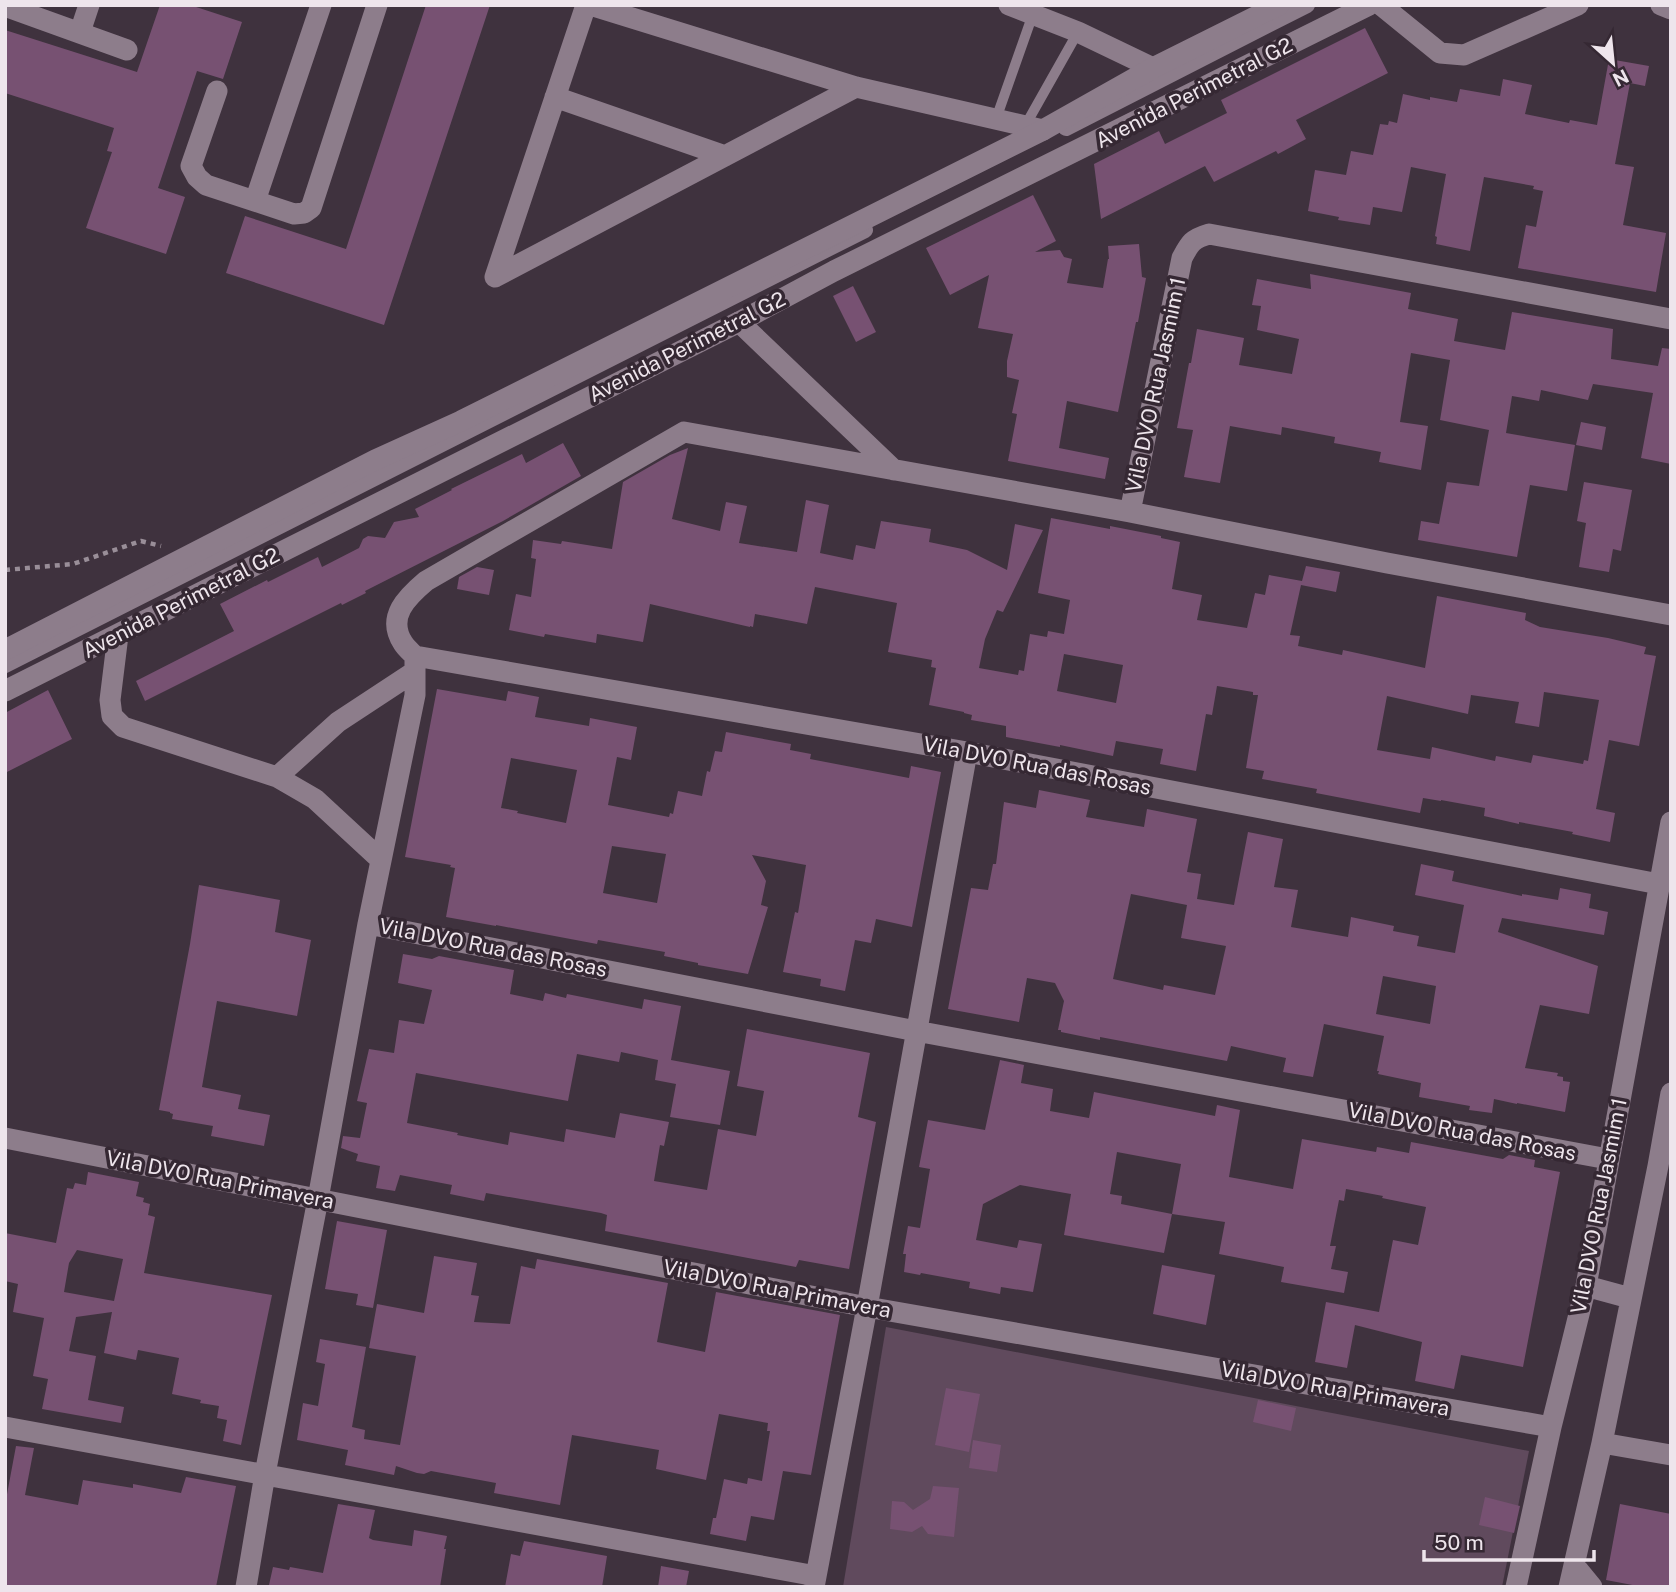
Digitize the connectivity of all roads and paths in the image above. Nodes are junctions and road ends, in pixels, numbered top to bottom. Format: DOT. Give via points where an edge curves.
graph roads {
  1 [pos="89,5"];
  2 [pos="321,5"];
  3 [pos="377,5"];
  4 [pos="588,5"];
  5 [pos="1009,5"];
  6 [pos="1279,5"];
  7 [pos="1307,5"];
  8 [pos="1370,5"];
  9 [pos="1381,5"];
  10 [pos="1578,5"];
  11 [pos="1661,5"];
  12 [pos="5,6"];
  13 [pos="1671,9"];
  14 [pos="1033,14"];
  15 [pos="80,32"];
  16 [pos="1077,32"];
  17 [pos="127,50"];
  18 [pos="1153,68"];
  19 [pos="856,87"];
  20 [pos="217,92"];
  21 [pos="555,97"];
  22 [pos="996,119"];
  23 [pos="1034,128"];
  24 [pos="725,156"];
  25 [pos="255,201"];
  26 [pos="822,246"];
  27 [pos="834,271"];
  28 [pos="1671,319"];
  29 [pos="739,322"];
  30 [pos="894,470"];
  31 [pos="1130,512"];
  32 [pos="192,554"];
  33 [pos="5,570"];
  34 [pos="1671,615"];
  35 [pos="118,635"];
  36 [pos="5,650"];
  37 [pos="414,664"];
  38 [pos="5,665"];
  39 [pos="5,691"];
  40 [pos="967,752"];
  41 [pos="277,777"];
  42 [pos="1671,822"];
  43 [pos="381,860"];
  44 [pos="1659,884"];
  45 [pos="368,924"];
  46 [pos="916,1031"];
  47 [pos="1671,1093"];
  48 [pos="5,1138"];
  49 [pos="1608,1159"];
  50 [pos="1664,1167"];
  51 [pos="318,1199"];
  52 [pos="1586,1286"];
  53 [pos="1630,1298"];
  54 [pos="867,1307"];
  55 [pos="5,1427"];
  56 [pos="1551,1427"];
  57 [pos="1602,1443"];
  58 [pos="1671,1455"];
  59 [pos="265,1474"];
  60 [pos="1574,1565"];
  61 [pos="815,1582"];
  62 [pos="246,1587"];
  63 [pos="1516,1587"];
  64 [pos="1569,1587"];
  65 [pos="1592,1587"];
  1 -- 15 [label="street"];
  2 -- 25 [label="street"];
  3 -- 25 [label="street" via="311,208 294,214"];
  4 -- 19 [label="street"];
  4 -- 21 [label="street"];
  5 -- 14 [label="street"];
  6 -- 18 [label="street, Avenida Perimetral G2"];
  7 -- 26 [label="street"];
  8 -- 27 [label="street, Avenida Perimetral G2"];
  9 -- 10 [label="street" via="1440,53 1464,55"];
  11 -- 13 [label="street"];
  12 -- 15 [label="street"];
  14 -- 16 [label="street"];
  14 -- 22 [label="lane"];
  15 -- 17 [label="street"];
  16 -- 18 [label="street"];
  16 -- 23 [label="lane"];
  18 -- 23 [label="street, Avenida Perimetral G2"];
  19 -- 22 [label="street"];
  19 -- 24 [label="street"];
  20 -- 25 [label="street" via="191,166 206,185"];
  21 -- 24 [label="street"];
  21 -- 24 [label="street" via="495,276"];
  22 -- 23 [label="street"];
  23 -- 26 [label="street, Avenida Perimetral G2"];
  26 -- 27 [label="street"];
  26 -- 32 [label="street, Avenida Perimetral G2" via="375,460"];
  26 -- 38 [label="street"];
  27 -- 29 [label="street, Avenida Perimetral G2"];
  28 -- 31 [label="street, Vila DVO Rua Jasmim 1" via="1209,234 1196,238 1182,258"];
  29 -- 30 [label="street"];
  29 -- 35 [label="street, Avenida Perimetral G2"];
  30 -- 31 [label="street"];
  30 -- 37 [label="street" via="684,432 426,581 402,604 398,617 398,632"];
  31 -- 34 [label="street, Vila DVO Rua Jasmim 1"];
  32 -- 33 [label="path" via="141,541 73,564"];
  32 -- 36 [label="street, Avenida Perimetral G2"];
  35 -- 39 [label="street, Avenida Perimetral G2"];
  35 -- 41 [label="street" via="110,701 112,716 123,727"];
  37 -- 40 [label="street, Vila DVO Rua das Rosas"];
  37 -- 41 [label="street" via="338,722"];
  37 -- 43 [label="street" via="415,695"];
  40 -- 44 [label="street, Vila DVO Rua das Rosas"];
  40 -- 46 [label="street"];
  41 -- 43 [label="street" via="315,799"];
  42 -- 44 [label="street, Vila DVO Rua Jasmim 1"];
  43 -- 45 [label="street"];
  44 -- 49 [label="street, Vila DVO Rua Jasmim 1"];
  45 -- 46 [label="street, Vila DVO Rua das Rosas"];
  45 -- 51 [label="street"];
  46 -- 49 [label="street, Vila DVO Rua das Rosas"];
  46 -- 54 [label="street"];
  47 -- 50 [label="street"];
  48 -- 51 [label="street, Vila DVO Rua Primavera"];
  49 -- 52 [label="street, Vila DVO Rua Jasmim 1"];
  50 -- 53 [label="street"];
  51 -- 54 [label="street, Vila DVO Rua Primavera"];
  51 -- 59 [label="street"];
  52 -- 53 [label="street"];
  52 -- 56 [label="street, Vila DVO Rua Jasmim 1"];
  53 -- 57 [label="street"];
  54 -- 56 [label="street, Vila DVO Rua Primavera"];
  54 -- 61 [label="street"];
  55 -- 59 [label="street"];
  56 -- 63 [label="street, Vila DVO Rua Jasmim 1"];
  57 -- 58 [label="street"];
  57 -- 60 [label="street"];
  59 -- 61 [label="street"];
  59 -- 62 [label="street"];
  60 -- 64 [label="street"];
  60 -- 65 [label="street"];
}
